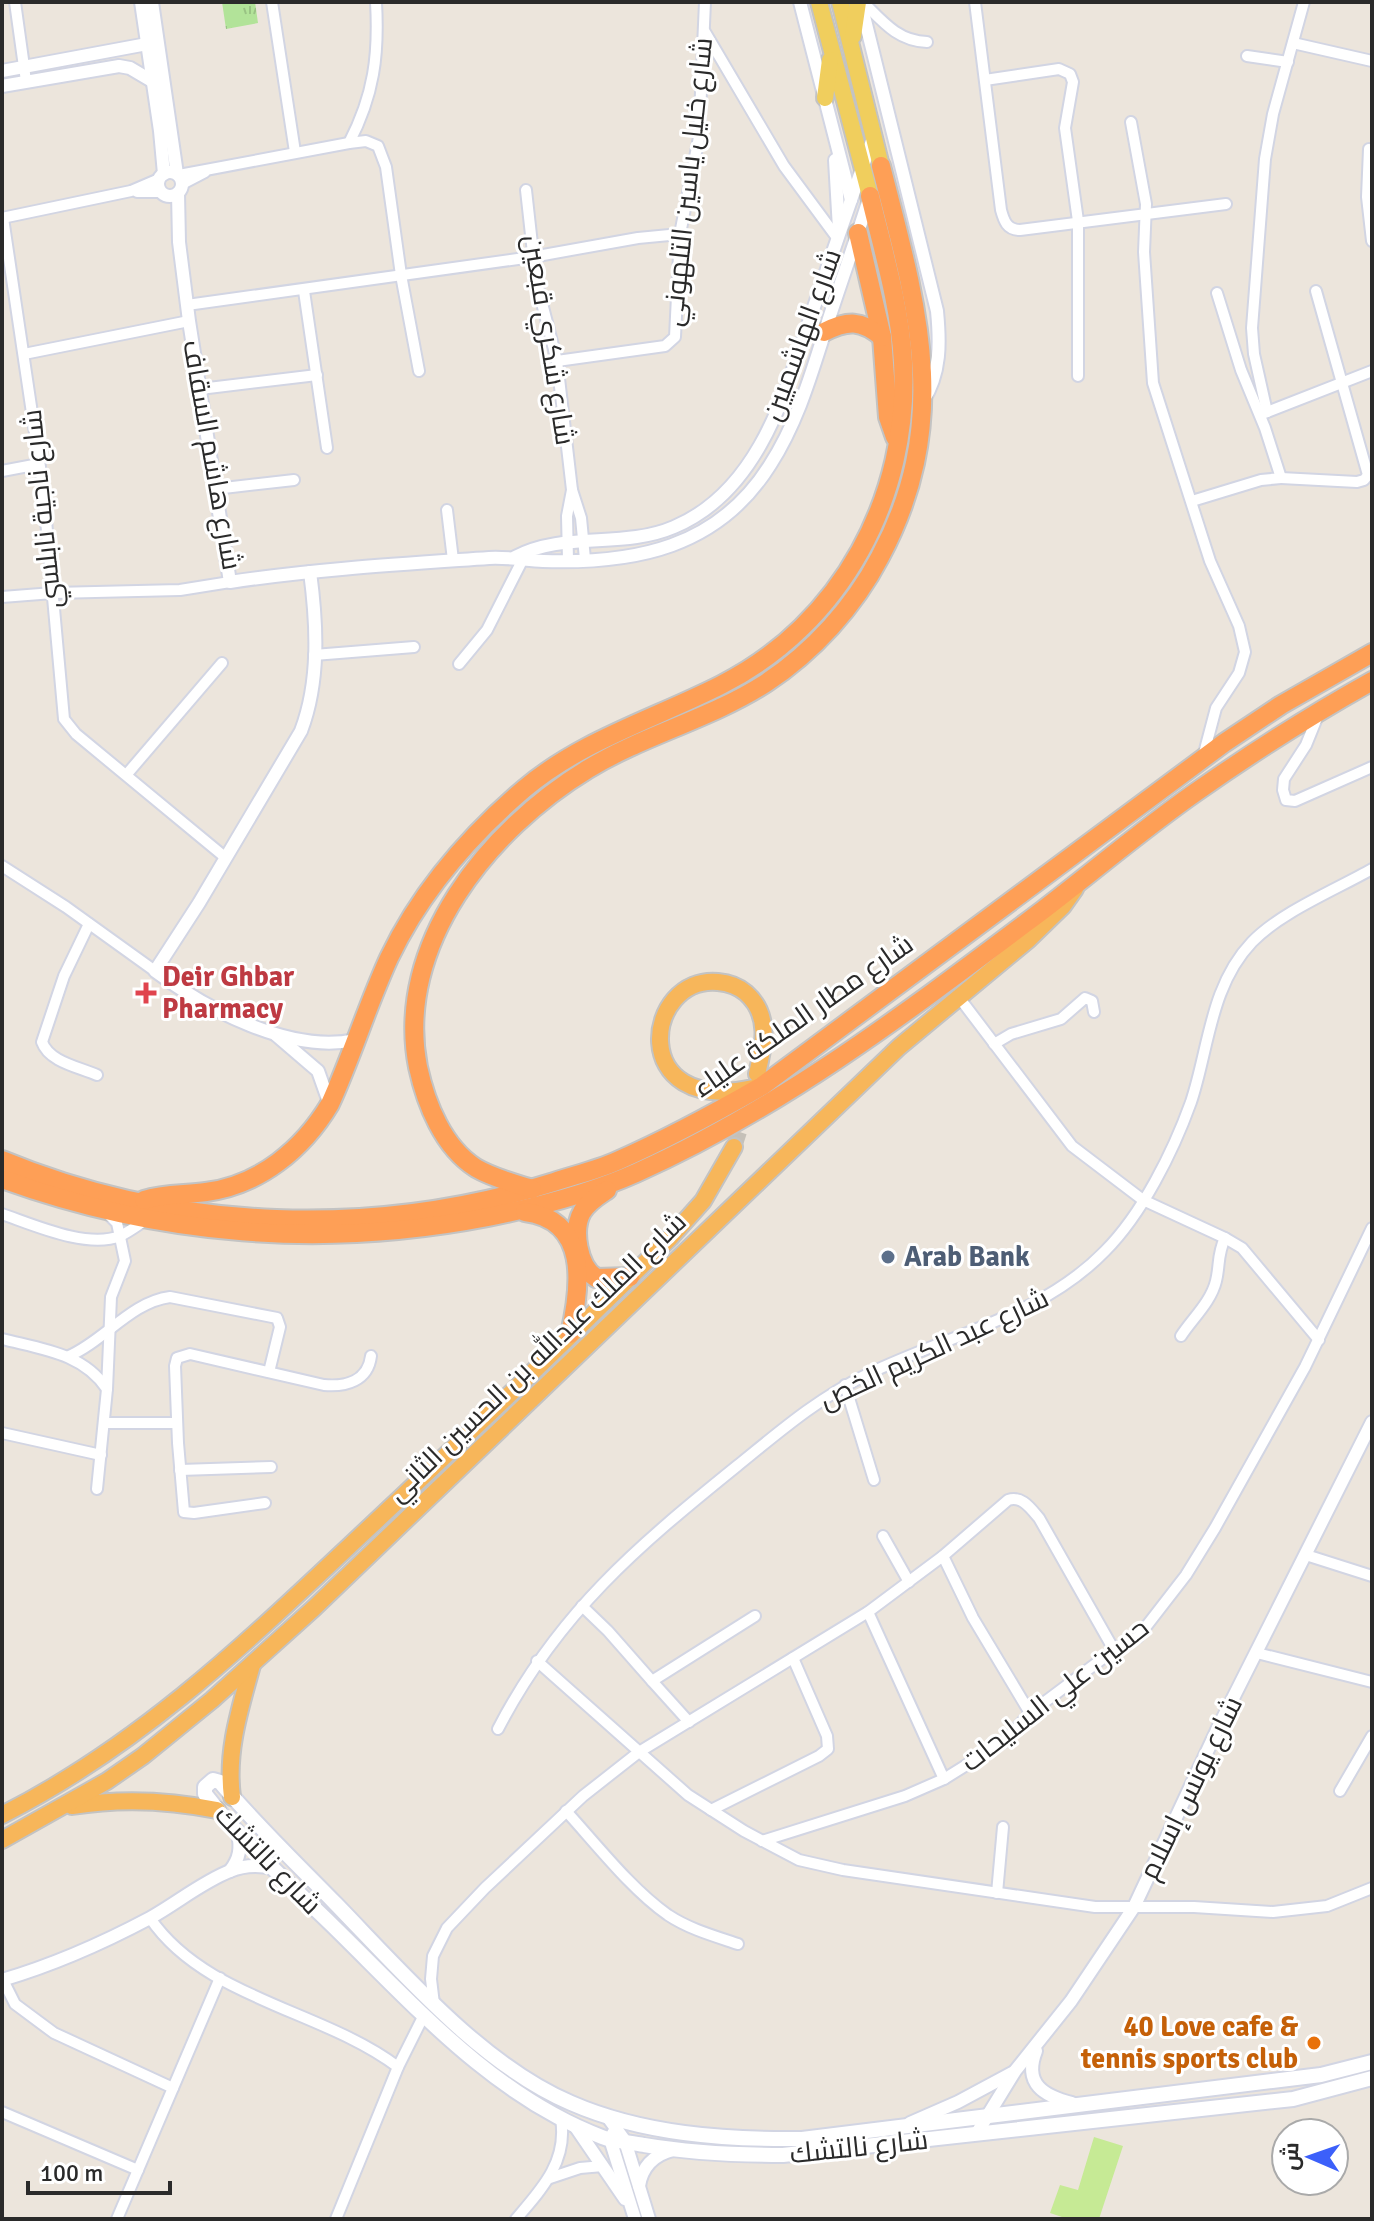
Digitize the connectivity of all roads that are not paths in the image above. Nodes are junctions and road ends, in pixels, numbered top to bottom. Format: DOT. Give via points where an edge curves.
graph roads {
  1 [pos="15,2"];
  2 [pos="141,2"];
  3 [pos="152,2"];
  4 [pos="272,2"];
  5 [pos="376,2"];
  6 [pos="705,2"];
  7 [pos="800,2"];
  8 [pos="819,2"];
  9 [pos="840,2"];
  10 [pos="860,2"];
  11 [pos="975,2"];
  12 [pos="1304,2"];
  13 [pos="704,30"];
  14 [pos="927,42"];
  15 [pos="1293,43"];
  16 [pos="147,44"];
  17 [pos="851,46"];
  18 [pos="831,50"];
  19 [pos="1247,56"];
  20 [pos="1372,61"];
  21 [pos="1288,62"];
  22 [pos="23,67"];
  23 [pos="2,71"];
  24 [pos="985,80"];
  25 [pos="26,81"];
  26 [pos="152,81"];
  27 [pos="2,86"];
  28 [pos="825,98"];
  29 [pos="1131,122"];
  30 [pos="833,137"];
  31 [pos="349,143"];
  32 [pos="1369,149"];
  33 [pos="295,152"];
  34 [pos="872,167"];
  35 [pos="171,183"];
  36 [pos="526,190"];
  37 [pos="861,198"];
  38 [pos="1226,204"];
  39 [pos="1146,215"];
  40 [pos="2,218"];
  41 [pos="1078,221"];
  42 [pos="680,234"];
  43 [pos="845,235"];
  44 [pos="1372,241"];
  45 [pos="532,257"];
  46 [pos="401,275"];
  47 [pos="304,291"];
  48 [pos="1316,291"];
  49 [pos="1217,293"];
  50 [pos="187,305"];
  51 [pos="189,321"];
  52 [pos="824,332"];
  53 [pos="882,337"];
  54 [pos="24,354"];
  55 [pos="557,361"];
  56 [pos="419,371"];
  57 [pos="1372,371"];
  58 [pos="317,375"];
  59 [pos="1078,376"];
  60 [pos="1341,383"];
  61 [pos="200,389"];
  62 [pos="923,401"];
  63 [pos="1264,414"];
  64 [pos="898,443"];
  65 [pos="327,448"];
  66 [pos="39,464"];
  67 [pos="2,471"];
  68 [pos="1281,478"];
  69 [pos="294,480"];
  70 [pos="215,489"];
  71 [pos="572,490"];
  72 [pos="1192,501"];
  73 [pos="447,510"];
  74 [pos="584,542"];
  75 [pos="568,543"];
  76 [pos="521,555"];
  77 [pos="585,559"];
  78 [pos="453,560"];
  79 [pos="568,560"];
  80 [pos="310,572"];
  81 [pos="230,582"];
  82 [pos="53,593"];
  83 [pos="2,597"];
  84 [pos="414,647"];
  85 [pos="1372,653"];
  86 [pos="314,655"];
  87 [pos="768,655"];
  88 [pos="222,663"];
  89 [pos="459,664"];
  90 [pos="774,677"];
  91 [pos="1372,681"];
  92 [pos="1320,710"];
  93 [pos="1296,725"];
  94 [pos="1209,733"];
  95 [pos="1229,740"];
  96 [pos="1309,740"];
  97 [pos="1203,758"];
  98 [pos="1372,767"];
  99 [pos="127,774"];
  100 [pos="226,858"];
  101 [pos="5,868"];
  102 [pos="1372,869"];
  103 [pos="2,880"];
  104 [pos="1082,880"];
  105 [pos="89,924"];
  106 [pos="155,971"];
  107 [pos="958,996"];
  108 [pos="1094,1012"];
  109 [pos="276,1035"];
  110 [pos="355,1040"];
  111 [pos="994,1044"];
  112 [pos="97,1075"];
  113 [pos="760,1080"];
  114 [pos="330,1104"];
  115 [pos="734,1147"];
  116 [pos="2,1160"];
  117 [pos="633,1175"];
  118 [pos="2,1179"];
  119 [pos="532,1189"];
  120 [pos="1143,1200"];
  121 [pos="139,1201"];
  122 [pos="104,1210"];
  123 [pos="518,1211"];
  124 [pos="2,1214"];
  125 [pos="148,1219"];
  126 [pos="1372,1228"];
  127 [pos="120,1236"];
  128 [pos="1225,1238"];
  129 [pos="630,1277"];
  130 [pos="111,1330"];
  131 [pos="570,1334"];
  132 [pos="1181,1336"];
  133 [pos="2,1339"];
  134 [pos="1319,1340"];
  135 [pos="69,1356"];
  136 [pos="371,1356"];
  137 [pos="269,1372"];
  138 [pos="845,1385"];
  139 [pos="107,1389"];
  140 [pos="1372,1422"];
  141 [pos="104,1423"];
  142 [pos="177,1423"];
  143 [pos="2,1433"];
  144 [pos="101,1455"];
  145 [pos="271,1467"];
  146 [pos="180,1470"];
  147 [pos="874,1480"];
  148 [pos="97,1489"];
  149 [pos="265,1503"];
  150 [pos="883,1536"];
  151 [pos="1306,1555"];
  152 [pos="943,1556"];
  153 [pos="1372,1576"];
  154 [pos="909,1582"];
  155 [pos="582,1606"];
  156 [pos="868,1612"];
  157 [pos="755,1616"];
  158 [pos="1114,1650"];
  159 [pos="1257,1653"];
  160 [pos="793,1658"];
  161 [pos="537,1661"];
  162 [pos="252,1665"];
  163 [pos="652,1681"];
  164 [pos="1372,1682"];
  165 [pos="1030,1713"];
  166 [pos="689,1722"];
  167 [pos="498,1729"];
  168 [pos="1372,1736"];
  169 [pos="639,1752"];
  170 [pos="944,1779"];
  171 [pos="1340,1791"];
  172 [pos="232,1797"];
  173 [pos="62,1808"];
  174 [pos="217,1810"];
  175 [pos="711,1810"];
  176 [pos="566,1811"];
  177 [pos="2,1815"];
  178 [pos="1003,1827"];
  179 [pos="238,1832"];
  180 [pos="2,1840"];
  181 [pos="762,1841"];
  182 [pos="273,1868"];
  183 [pos="230,1871"];
  184 [pos="1372,1888"];
  185 [pos="997,1893"];
  186 [pos="1134,1907"];
  187 [pos="150,1918"];
  188 [pos="738,1944"];
  189 [pos="220,1978"];
  190 [pos="3,1980"];
  191 [pos="429,2010"];
  192 [pos="1041,2041"];
  193 [pos="1372,2062"];
  194 [pos="398,2067"];
  195 [pos="1015,2071"];
  196 [pos="1372,2078"];
  197 [pos="173,2088"];
  198 [pos="1075,2104"];
  199 [pos="2,2112"];
  200 [pos="988,2115"];
  201 [pos="561,2119"];
  202 [pos="575,2126"];
  203 [pos="895,2129"];
  204 [pos="621,2133"];
  205 [pos="977,2133"];
  206 [pos="676,2150"];
  207 [pos="603,2166"];
  208 [pos="138,2170"];
  209 [pos="550,2178"];
  210 [pos="639,2190"];
  211 [pos="634,2214"];
  212 [pos="117,2219"];
  213 [pos="336,2219"];
  214 [pos="516,2219"];
  215 [pos="649,2219"];
  1 -- 22 [label="street"];
  2 -- 16 [label="street, شارع هاشم السقاف"];
  3 -- 35 [label="street, شارع هاشم السقاف"];
  4 -- 33 [label="street"];
  5 -- 31 [label="street" via="374,79"];
  6 -- 13 [label="street, شارع خليل ياسين التلهوني"];
  7 -- 28 [label="street"];
  8 -- 18 [label="main road"];
  9 -- 17 [label="main road"];
  10 -- 14 [label="street" via="898,35"];
  10 -- 17 [label="main road"];
  10 -- 62 [label="street" via="937,311 939,356"];
  11 -- 24 [label="street"];
  12 -- 15 [label="street"];
  13 -- 42 [label="street, شارع خليل ياسين التلهوني" via="699,137"];
  13 -- 43 [label="street" via="784,166"];
  15 -- 20 [label="street"];
  15 -- 21 [label="street"];
  16 -- 22 [label="street"];
  16 -- 26 [label="street, شارع هاشم السقاف"];
  17 -- 34 [label="main road" via="874,136"];
  18 -- 28 [label="main road"];
  18 -- 34 [label="main road"];
  19 -- 21 [label="street"];
  21 -- 63 [label="street" via="1265,159 1252,313"];
  22 -- 23 [label="street"];
  22 -- 25 [label="street"];
  24 -- 41 [label="street" via="1006,224 1020,230"];
  24 -- 41 [label="street" via="1059,69 1070,74 1073,87 1065,128"];
  25 -- 26 [label="street" via="119,66"];
  25 -- 27 [label="street"];
  26 -- 35 [label="street, شارع هاشم السقاف"];
  28 -- 30 [label="street"];
  29 -- 39 [label="street"];
  30 -- 37 [label="street"];
  30 -- 43 [label="street"];
  31 -- 33 [label="street"];
  31 -- 46 [label="street" via="373,143 384,157"];
  32 -- 44 [label="street"];
  33 -- 35 [label="street" via="212,168"];
  34 -- 37 [label="main road"];
  34 -- 62 [label="highway" via="914,296"];
  35 -- 40 [label="street"];
  35 -- 50 [label="street, شارع هاشم السقاف"];
  36 -- 45 [label="street, شارع شكري قبعين"];
  37 -- 43 [label="street, شارع الهاشميين"];
  37 -- 43 [label="street"];
  37 -- 43 [label="street, شارع الهاشميين"];
  37 -- 64 [label="highway" via="901,337 904,376"];
  38 -- 39 [label="street"];
  39 -- 41 [label="street"];
  39 -- 72 [label="street" via="1151,373"];
  40 -- 54 [label="street, شارع ناجية نابلسي"];
  41 -- 59 [label="street"];
  42 -- 45 [label="street"];
  42 -- 55 [label="street, شارع خليل ياسين التلهوني" via="673,341"];
  43 -- 52 [label="street, شارع الهاشميين"];
  43 -- 53 [label="highway"];
  43 -- 74 [label="street, شارع الهاشميين" via="782,400 727,492 672,528 626,540"];
  45 -- 46 [label="street"];
  45 -- 55 [label="street, شارع شكري قبعين"];
  46 -- 47 [label="street"];
  46 -- 56 [label="street"];
  47 -- 50 [label="street"];
  47 -- 58 [label="street"];
  48 -- 60 [label="street"];
  49 -- 63 [label="street" via="1241,370"];
  50 -- 51 [label="street, شارع هاشم السقاف"];
  51 -- 54 [label="street"];
  51 -- 61 [label="street, شارع هاشم السقاف"];
  52 -- 53 [label="highway" via="855,322"];
  52 -- 77 [label="street, شارع الهاشميين" via="781,446 730,512 669,547"];
  53 -- 64 [label="highway" via="888,417"];
  54 -- 66 [label="street, شارع ناجية نابلسي"];
  55 -- 71 [label="street, شارع شكري قبعين"];
  57 -- 60 [label="street"];
  58 -- 61 [label="street"];
  58 -- 65 [label="street"];
  60 -- 63 [label="street"];
  60 -- 68 [label="street" via="1367,478"];
  61 -- 70 [label="street, شارع هاشم السقاف"];
  62 -- 90 [label="highway" via="909,490 879,560 830,628"];
  63 -- 68 [label="street"];
  64 -- 87 [label="highway" via="884,503 856,560 809,621"];
  66 -- 67 [label="street"];
  66 -- 82 [label="street, شارع ناجية نابلسي"];
  68 -- 72 [label="street"];
  69 -- 70 [label="street"];
  70 -- 81 [label="street, شارع هاشم السقاف"];
  71 -- 74 [label="street, شارع شكري قبعين"];
  71 -- 75 [label="street, شارع شكري قبعين"];
  72 -- 94 [label="street" via="1245,652"];
  73 -- 78 [label="street"];
  74 -- 75 [label="street, شارع الهاشميين"];
  74 -- 77 [label="street, شارع شكري قبعين"];
  75 -- 76 [label="street, شارع الهاشميين"];
  75 -- 79 [label="street, شارع شكري قبعين"];
  76 -- 78 [label="street, شارع الهاشميين"];
  76 -- 79 [label="street, شارع الهاشميين"];
  76 -- 89 [label="street" via="487,630"];
  77 -- 79 [label="street, شارع الهاشميين"];
  78 -- 80 [label="street, شارع الهاشميين"];
  80 -- 81 [label="street, شارع هاشم السقاف"];
  80 -- 86 [label="street"];
  81 -- 82 [label="street" via="172,591"];
  82 -- 83 [label="street"];
  82 -- 99 [label="street, شارع ناجية نابلسي" via="64,719"];
  84 -- 86 [label="street"];
  85 -- 95 [label="highway, شارع مطار الملكة علياء"];
  86 -- 100 [label="street" via="301,731"];
  87 -- 90 [label="highway"];
  87 -- 110 [label="highway" via="721,685 568,757 485,824 407,926"];
  88 -- 99 [label="street"];
  90 -- 119 [label="highway" via="708,714 611,757 558,790 492,849 446,913 416,1008 415,1044 425,1091 441,1130 467,1161 494,1177"];
  91 -- 92 [label="highway, شارع مطار الملكة علياء"];
  92 -- 93 [label="highway, شارع مطار الملكة علياء"];
  92 -- 96 [label="street"];
  93 -- 96 [label="street"];
  93 -- 104 [label="highway, شارع مطار الملكة علياء" via="1193,794"];
  94 -- 95 [label="street"];
  94 -- 97 [label="street"];
  95 -- 97 [label="highway, شارع مطار الملكة علياء"];
  96 -- 98 [label="street" via="1284,779 1288,801"];
  97 -- 113 [label="highway, شارع مطار الملكة علياء"];
  99 -- 100 [label="street, شارع ناجية نابلسي"];
  100 -- 106 [label="street"];
  101 -- 103 [label="street"];
  101 -- 105 [label="street"];
  102 -- 120 [label="street, شارع عبد الكريم الخص" via="1263,932 1241,955 1215,1007 1190,1103"];
  104 -- 107 [label="highway, شارع الملك عبدالله بن الحسين الثاني" via="1028,940"];
  104 -- 117 [label="highway, شارع مطار الملكة علياء" via="805,1081"];
  105 -- 106 [label="street"];
  105 -- 112 [label="street" via="42,1042 49,1054"];
  106 -- 109 [label="street" via="203,1003"];
  107 -- 111 [label="street"];
  107 -- 162 [label="highway, شارع الملك عبدالله بن الحسين الثاني" via="809,1131"];
  108 -- 111 [label="street" via="1092,1001 1085,998 1061,1019"];
  109 -- 110 [label="street" via="330,1043"];
  109 -- 114 [label="street" via="318,1071"];
  110 -- 114 [label="highway"];
  111 -- 120 [label="street" via="1068,1143"];
  113 -- 113 [label="highway" via="737,1092 712,1092 687,1086 675,1076 663,1056 661,1032 679,994 710,981 736,986 752,999 763,1020"];
  113 -- 119 [label="highway, شارع مطار الملكة علياء" via="697,1124 614,1162"];
  114 -- 121 [label="highway" via="298,1147 255,1176 208,1192"];
  115 -- 129 [label="highway, شارع الملك عبدالله بن الحسين الثاني" via="695,1211"];
  116 -- 121 [label="highway, شارع مطار الملكة علياء"];
  117 -- 123 [label="highway, شارع مطار الملكة علياء"];
  117 -- 129 [label="highway" via="590,1202 578,1230 589,1273 604,1279"];
  118 -- 122 [label="highway, شارع مطار الملكة علياء"];
  119 -- 121 [label="highway, شارع مطار الملكة علياء" via="438,1210 331,1220 231,1217"];
  120 -- 128 [label="street"];
  120 -- 138 [label="street, شارع عبد الكريم الخص" via="1106,1250 1053,1293"];
  122 -- 125 [label="highway, شارع مطار الملكة علياء"];
  122 -- 127 [label="street" via="117,1223"];
  123 -- 125 [label="highway, شارع مطار الملكة علياء" via="413,1230 338,1235 246,1233"];
  123 -- 131 [label="highway" via="551,1218 567,1235 578,1289"];
  124 -- 127 [label="street" via="84,1239"];
  125 -- 127 [label="street"];
  126 -- 134 [label="street, حسين علي السليحات"];
  127 -- 130 [label="street" via="125,1261 112,1292"];
  128 -- 132 [label="street" via="1213,1290"];
  128 -- 134 [label="street" via="1248,1254"];
  129 -- 131 [label="highway, شارع الملك عبدالله بن الحسين الثاني"];
  130 -- 135 [label="street"];
  130 -- 137 [label="street" via="143,1307 170,1297 273,1317 280,1327"];
  130 -- 139 [label="street"];
  131 -- 177 [label="highway, شارع الملك عبدالله بن الحسين الثاني" via="345,1551 192,1689 117,1748"];
  133 -- 135 [label="street"];
  134 -- 158 [label="street, حسين علي السليحات" via="1186,1575 1138,1637"];
  135 -- 139 [label="street"];
  136 -- 137 [label="street" via="365,1374 340,1386"];
  137 -- 142 [label="street" via="181,1355 175,1366"];
  138 -- 147 [label="street"];
  138 -- 155 [label="street, شارع عبد الكريم الخص" via="790,1421 663,1526"];
  139 -- 141 [label="street"];
  140 -- 151 [label="street, شارع يونس إسلام"];
  141 -- 142 [label="street"];
  141 -- 144 [label="street"];
  142 -- 146 [label="street"];
  143 -- 144 [label="street"];
  144 -- 148 [label="street"];
  145 -- 146 [label="street"];
  146 -- 149 [label="street" via="186,1514"];
  150 -- 154 [label="street"];
  151 -- 153 [label="street"];
  151 -- 159 [label="street, شارع يونس إسلام"];
  152 -- 154 [label="street"];
  152 -- 158 [label="street" via="1003,1504 1015,1498 1022,1501 1044,1526"];
  152 -- 165 [label="street"];
  154 -- 156 [label="street"];
  155 -- 161 [label="street, شارع عبد الكريم الخص"];
  155 -- 163 [label="street"];
  156 -- 160 [label="street"];
  156 -- 170 [label="street"];
  157 -- 163 [label="street"];
  158 -- 165 [label="street, حسين علي السليحات"];
  159 -- 164 [label="street"];
  159 -- 186 [label="street, شارع يونس إسلام"];
  160 -- 166 [label="street"];
  160 -- 175 [label="street" via="828,1749"];
  161 -- 167 [label="street, شارع عبد الكريم الخص"];
  161 -- 169 [label="street"];
  162 -- 172 [label="highway" via="233,1739"];
  162 -- 173 [label="highway, شارع الملك عبدالله بن الحسين الثاني" via="143,1756"];
  163 -- 166 [label="street"];
  165 -- 170 [label="street, حسين علي السليحات" via="1005,1741"];
  166 -- 169 [label="street"];
  168 -- 171 [label="street"];
  169 -- 175 [label="street"];
  169 -- 176 [label="street"];
  170 -- 181 [label="street, حسين علي السليحات"];
  172 -- 174 [label="main road, شارع نالتشك" via="220,1782 207,1783 205,1794"];
  172 -- 191 [label="main road, شارع نالتشك"];
  173 -- 174 [label="highway" via="129,1800"];
  173 -- 180 [label="highway, شارع الملك عبدالله بن الحسين الثاني"];
  174 -- 179 [label="main road, شارع نالتشك"];
  175 -- 181 [label="street"];
  176 -- 188 [label="street" via="666,1913"];
  176 -- 191 [label="street" via="447,1928 433,1956"];
  178 -- 185 [label="street"];
  179 -- 182 [label="main road, شارع نالتشك"];
  179 -- 183 [label="street" via="241,1847"];
  181 -- 185 [label="street" via="799,1860 843,1870"];
  182 -- 183 [label="street"];
  182 -- 191 [label="main road, شارع نالتشك"];
  183 -- 187 [label="street"];
  184 -- 186 [label="street" via="1303,1910"];
  185 -- 186 [label="street"];
  186 -- 192 [label="street, شارع يونس إسلام"];
  187 -- 189 [label="street" via="182,1953"];
  187 -- 190 [label="street" via="92,1947"];
  189 -- 194 [label="street" via="364,2044"];
  189 -- 197 [label="street"];
  190 -- 197 [label="street" via="15,2004 54,2033"];
  191 -- 194 [label="street"];
  191 -- 201 [label="main road, شارع نالتشك" via="482,2067"];
  191 -- 204 [label="main road, شارع نالتشك" via="540,2086 607,2116"];
  192 -- 195 [label="street, شارع يونس إسلام"];
  192 -- 198 [label="street" via="1032,2065 1034,2081 1047,2096"];
  193 -- 198 [label="main road, شارع نالتشك" via="1321,2075"];
  194 -- 213 [label="street"];
  195 -- 200 [label="street, شارع يونس إسلام"];
  195 -- 203 [label="street"];
  196 -- 205 [label="main road, شارع نالتشك" via="1293,2099"];
  197 -- 208 [label="street"];
  198 -- 200 [label="main road, شارع نالتشك"];
  199 -- 208 [label="street"];
  200 -- 203 [label="main road, شارع نالتشك"];
  200 -- 205 [label="street, شارع يونس إسلام"];
  201 -- 202 [label="main road, شارع نالتشك"];
  201 -- 209 [label="street" via="563,2146"];
  202 -- 204 [label="main road, شارع نالتشك"];
  202 -- 207 [label="street"];
  203 -- 204 [label="main road, شارع نالتشك" via="769,2140 672,2131"];
  204 -- 206 [label="main road, شارع نالتشك"];
  204 -- 210 [label="street"];
  204 -- 211 [label="street"];
  205 -- 206 [label="main road, شارع نالتشك" via="783,2155"];
  206 -- 210 [label="street" via="649,2162"];
  207 -- 209 [label="street"];
  207 -- 211 [label="street"];
  208 -- 212 [label="street"];
  209 -- 214 [label="street"];
  210 -- 215 [label="street"];
}
